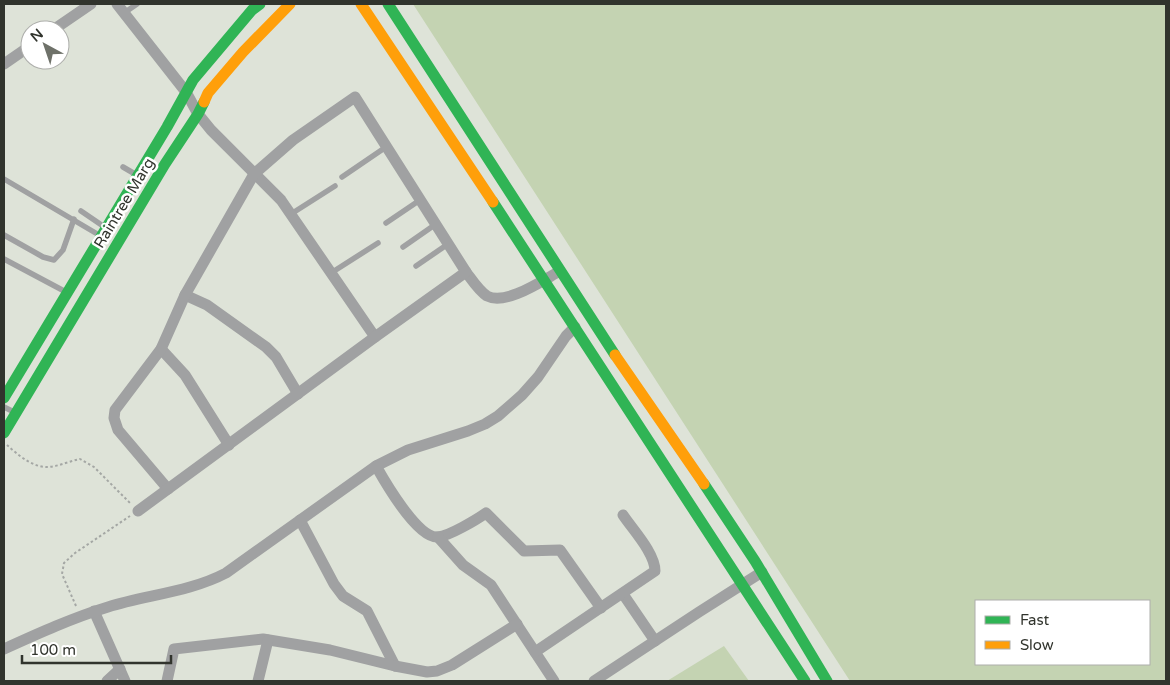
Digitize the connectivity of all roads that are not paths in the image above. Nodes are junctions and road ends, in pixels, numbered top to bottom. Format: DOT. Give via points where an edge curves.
graph roads {
  1 [pos="91,4"];
  2 [pos="117,4"];
  3 [pos="137,4"];
  4 [pos="260,4"];
  5 [pos="290,4"];
  6 [pos="361,4"];
  7 [pos="388,4"];
  8 [pos="124,13"];
  9 [pos="68,20"];
  10 [pos="20,53"];
  11 [pos="4,64"];
  12 [pos="186,92"];
  13 [pos="198,114"];
  14 [pos="386,147"];
  15 [pos="123,167"];
  16 [pos="254,174"];
  17 [pos="137,175"];
  18 [pos="342,176"];
  19 [pos="4,179"];
  20 [pos="335,186"];
  21 [pos="420,200"];
  22 [pos="81,212"];
  23 [pos="291,214"];
  24 [pos="74,219"];
  25 [pos="386,223"];
  26 [pos="436,224"];
  27 [pos="102,232"];
  28 [pos="4,235"];
  29 [pos="378,243"];
  30 [pos="448,244"];
  31 [pos="403,246"];
  32 [pos="4,259"];
  33 [pos="416,266"];
  34 [pos="560,271"];
  35 [pos="466,272"];
  36 [pos="331,273"];
  37 [pos="544,279"];
  38 [pos="67,293"];
  39 [pos="185,295"];
  40 [pos="575,327"];
  41 [pos="375,337"];
  42 [pos="608,346"];
  43 [pos="161,349"];
  44 [pos="590,351"];
  45 [pos="298,394"];
  46 [pos="4,398"];
  47 [pos="4,407"];
  48 [pos="15,413"];
  49 [pos="665,426"];
  50 [pos="4,433"];
  51 [pos="646,437"];
  52 [pos="228,444"];
  53 [pos="376,466"];
  54 [pos="168,489"];
  55 [pos="138,511"];
  56 [pos="623,515"];
  57 [pos="300,520"];
  58 [pos="438,537"];
  59 [pos="755,561"];
  60 [pos="762,572"];
  61 [pos="736,573"];
  62 [pos="743,584"];
  63 [pos="622,594"];
  64 [pos="601,608"];
  65 [pos="94,611"];
  66 [pos="517,624"];
  67 [pos="268,640"];
  68 [pos="655,641"];
  69 [pos="4,649"];
  70 [pos="535,652"];
  71 [pos="395,666"];
  72 [pos="120,669"];
  73 [pos="107,681"];
  74 [pos="125,681"];
  75 [pos="167,681"];
  76 [pos="258,681"];
  77 [pos="554,681"];
  78 [pos="594,681"];
  79 [pos="805,681"];
  80 [pos="827,681"];
  1 -- 9 [label="street"];
  2 -- 8 [label="street"];
  3 -- 8 [label="lane"];
  4 -- 12 [label="main road, Raintree Marg"];
  5 -- 13 [label="main road, Raintree Marg" via="220,78"];
  6 -- 37 [label="main road"];
  7 -- 34 [label="main road"];
  8 -- 12 [label="street"];
  10 -- 11 [label="street"];
  12 -- 13 [label="street"];
  12 -- 17 [label="main road, Raintree Marg"];
  13 -- 16 [label="street"];
  13 -- 48 [label="main road, Raintree Marg" via="164,164"];
  14 -- 16 [label="street" via="355,97 293,140"];
  14 -- 18 [label="lane"];
  14 -- 21 [label="street"];
  15 -- 17 [label="lane"];
  16 -- 23 [label="street" via="273,190"];
  16 -- 39 [label="street"];
  17 -- 27 [label="main road, Raintree Marg"];
  19 -- 24 [label="lane"];
  20 -- 23 [label="lane"];
  21 -- 25 [label="lane"];
  21 -- 26 [label="street"];
  22 -- 27 [label="lane"];
  23 -- 36 [label="street"];
  24 -- 27 [label="lane"];
  24 -- 28 [label="lane" via="63,250 54,260"];
  26 -- 30 [label="street"];
  26 -- 31 [label="lane"];
  27 -- 38 [label="main road, Raintree Marg"];
  29 -- 36 [label="lane"];
  30 -- 33 [label="lane"];
  30 -- 35 [label="street"];
  32 -- 38 [label="lane"];
  34 -- 37 [label="street"];
  34 -- 42 [label="main road"];
  35 -- 37 [label="street" via="488,296 499,298 515,294"];
  35 -- 41 [label="street"];
  36 -- 41 [label="street"];
  37 -- 40 [label="main road"];
  38 -- 46 [label="main road, Raintree Marg"];
  39 -- 43 [label="street"];
  39 -- 45 [label="street" via="207,305 266,346"];
  40 -- 44 [label="main road"];
  40 -- 53 [label="street" via="538,378 498,416 476,428 408,450"];
  41 -- 45 [label="street"];
  42 -- 44 [label="main road"];
  42 -- 49 [label="main road"];
  43 -- 52 [label="street" via="185,375"];
  43 -- 54 [label="street" via="115,410 114,418 118,430"];
  44 -- 51 [label="main road"];
  45 -- 52 [label="street"];
  47 -- 48 [label="lane"];
  48 -- 50 [label="main road, Raintree Marg"];
  49 -- 51 [label="main road"];
  49 -- 59 [label="main road"];
  51 -- 61 [label="main road"];
  52 -- 54 [label="street"];
  53 -- 57 [label="street"];
  53 -- 58 [label="street" via="420,528 428,535"];
  54 -- 55 [label="street"];
  56 -- 63 [label="street" via="655,563 655,571"];
  57 -- 65 [label="street" via="214,579"];
  57 -- 71 [label="street" via="334,584 343,596 367,612"];
  58 -- 64 [label="street" via="486,513 524,551 560,550"];
  58 -- 66 [label="street" via="463,565 491,585"];
  59 -- 60 [label="main road"];
  59 -- 61 [label="main road"];
  60 -- 62 [label="street"];
  60 -- 80 [label="main road"];
  61 -- 62 [label="main road"];
  62 -- 68 [label="street"];
  62 -- 79 [label="main road"];
  63 -- 64 [label="street"];
  63 -- 68 [label="street"];
  64 -- 70 [label="street"];
  65 -- 69 [label="street"];
  65 -- 72 [label="street"];
  66 -- 70 [label="street"];
  66 -- 71 [label="street" via="444,669 427,672"];
  67 -- 71 [label="street" via="330,650"];
  67 -- 75 [label="street" via="174,649"];
  67 -- 76 [label="street"];
  68 -- 78 [label="street"];
  70 -- 77 [label="street"];
  72 -- 73 [label="street"];
  72 -- 74 [label="street"];
}
